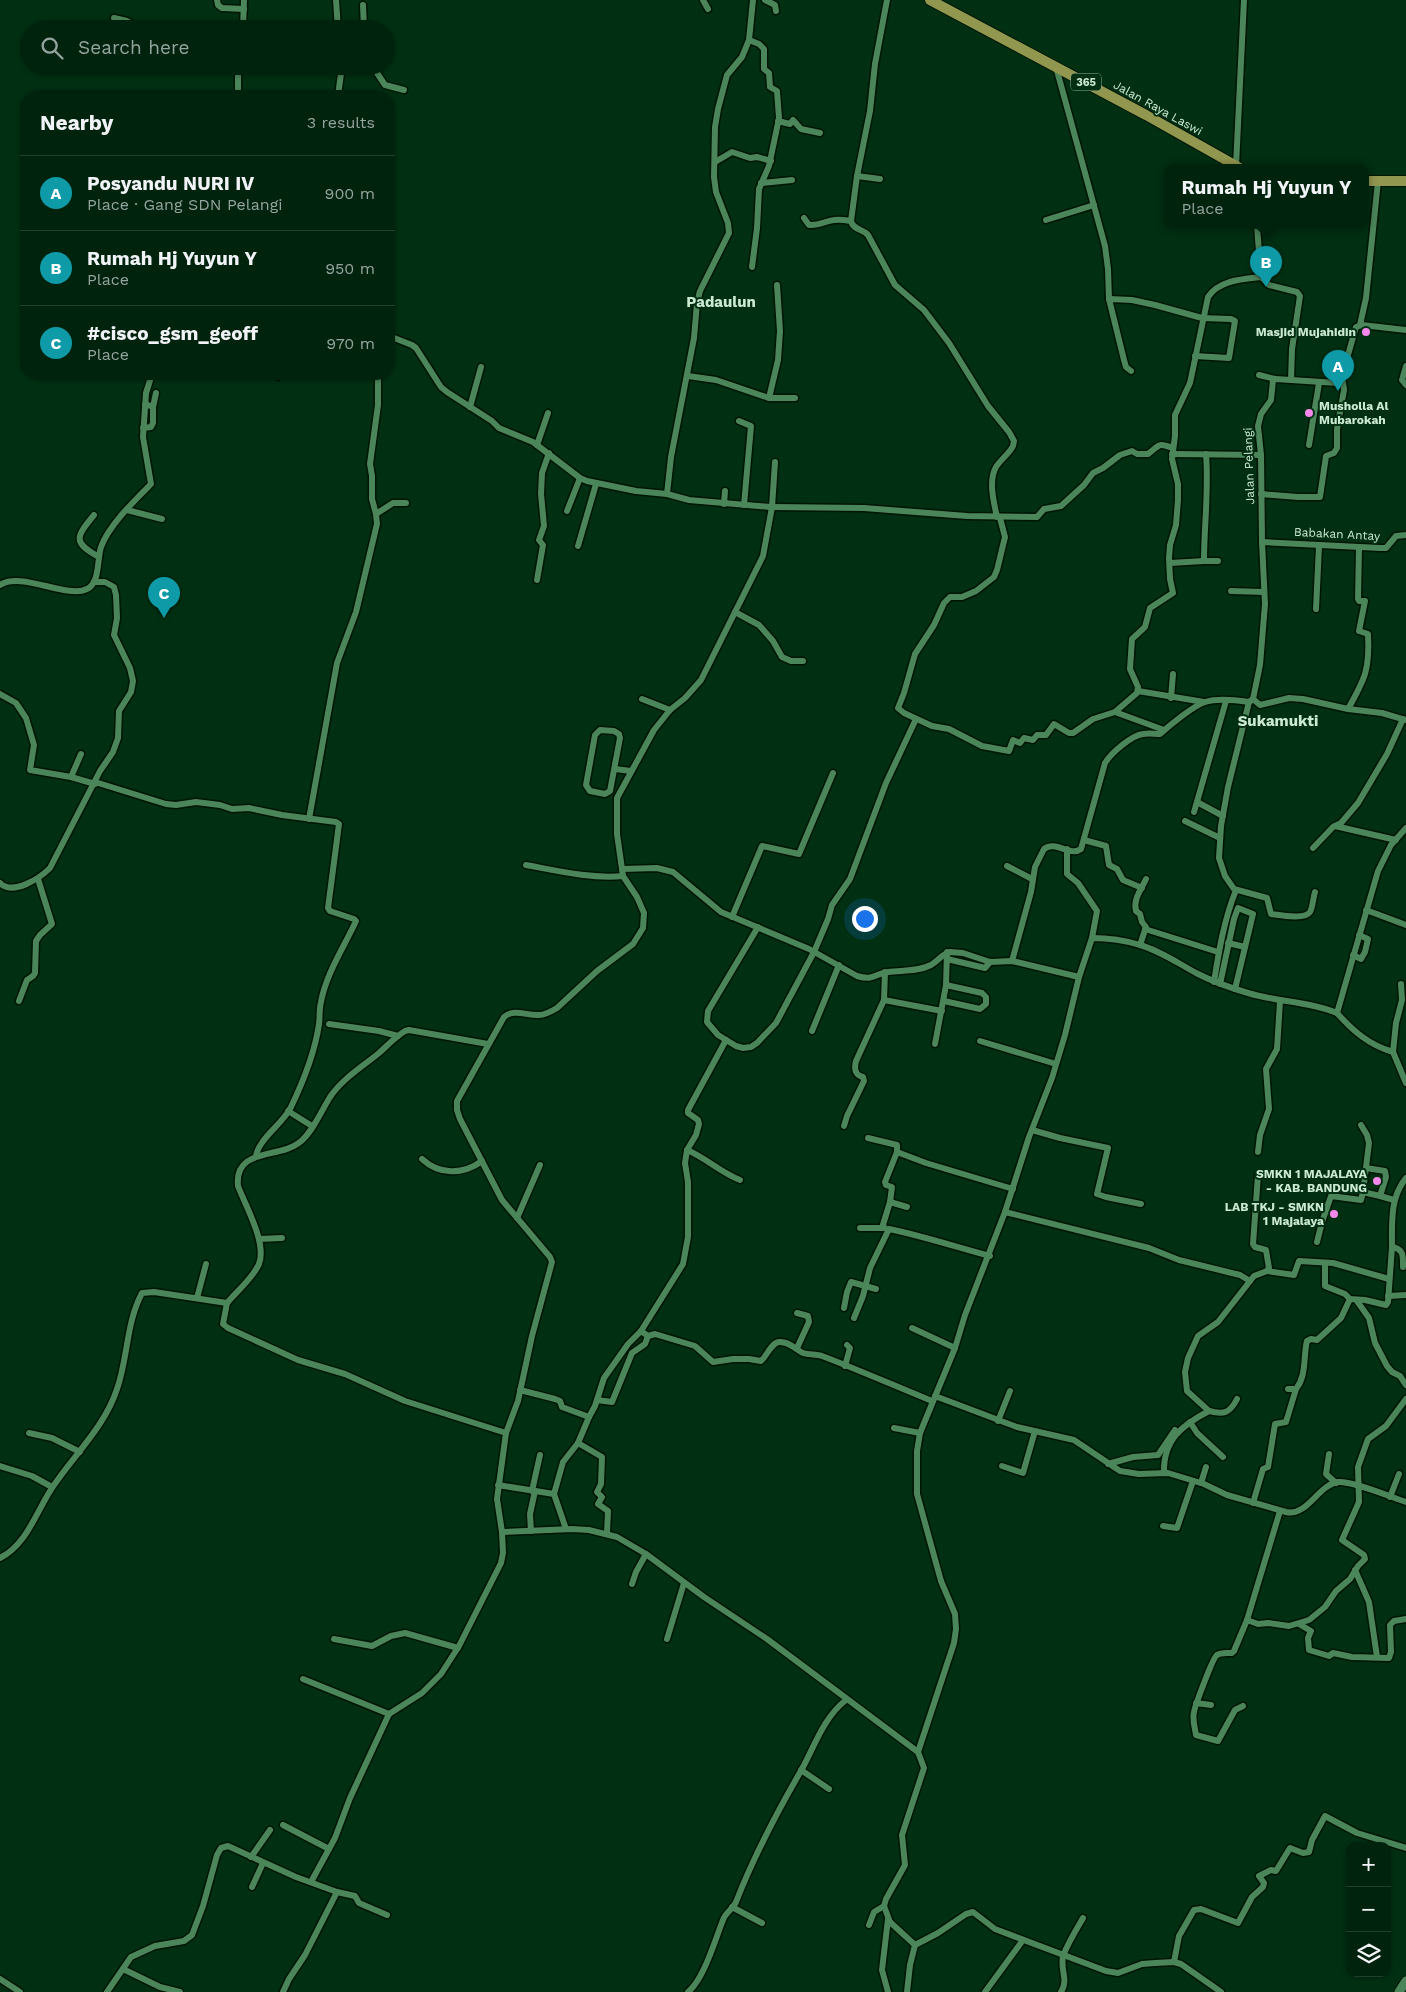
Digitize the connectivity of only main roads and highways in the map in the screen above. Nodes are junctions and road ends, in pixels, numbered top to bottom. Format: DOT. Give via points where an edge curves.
graph roads {
  1 [pos="930,0"];
  2 [pos="1233,164"];
  3 [pos="1369,181"];
  4 [pos="1406,181"];
  5 [pos="1406,1981"];
  6 [pos="1399,1992"];
  1 -- 2 [label="main road, Jalan Raya Laswi / 365"];
  3 -- 4 [label="main road"];
  5 -- 6 [label="main road"];
}
